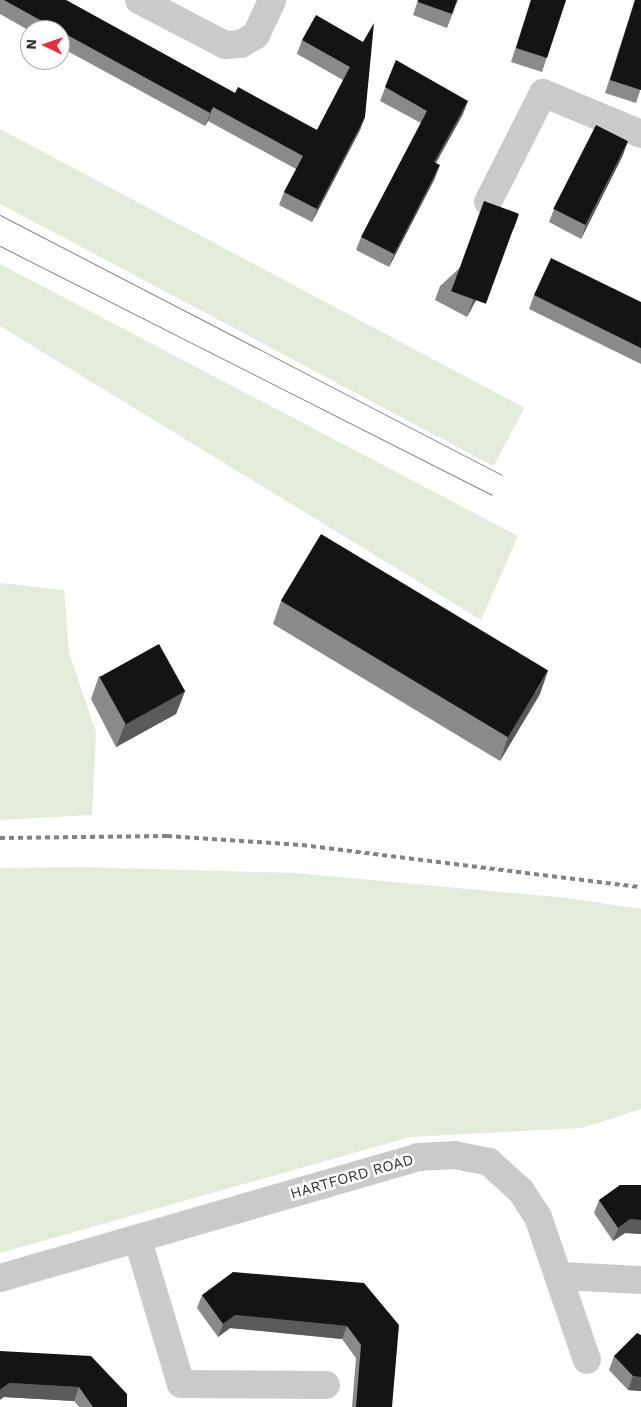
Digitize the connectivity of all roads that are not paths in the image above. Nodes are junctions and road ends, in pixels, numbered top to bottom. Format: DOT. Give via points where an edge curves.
graph roads {
  1 [pos="139,0"];
  2 [pos="272,0"];
  3 [pos="641,134"];
  4 [pos="488,202"];
  5 [pos="138,1240"];
  6 [pos="560,1276"];
  7 [pos="0,1278"];
  8 [pos="641,1280"];
  9 [pos="586,1360"];
  10 [pos="326,1385"];
  1 -- 2 [label="street" via="225,45 241,44 256,35"];
  3 -- 4 [label="street" via="543,93"];
  5 -- 6 [label="street, HARTFORD ROAD" via="418,1157 454,1155 489,1162 520,1191 538,1217"];
  5 -- 7 [label="street, HARTFORD ROAD"];
  5 -- 10 [label="street" via="182,1384"];
  6 -- 8 [label="street"];
  6 -- 9 [label="street, HARTFORD ROAD"];
}
